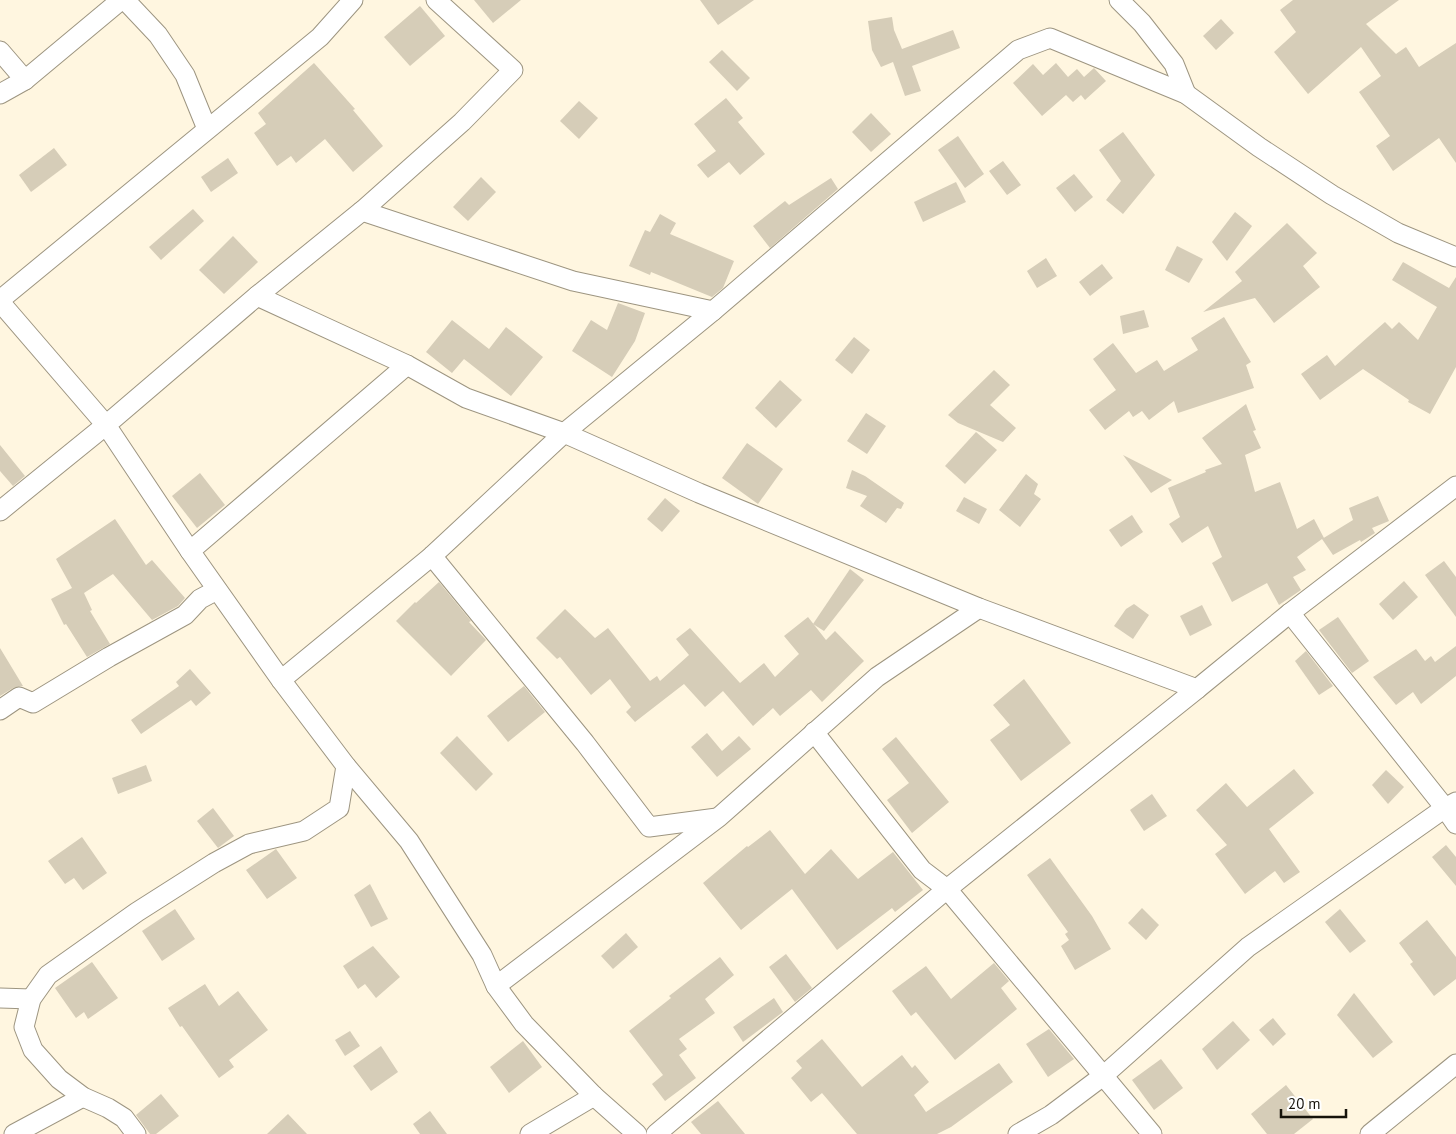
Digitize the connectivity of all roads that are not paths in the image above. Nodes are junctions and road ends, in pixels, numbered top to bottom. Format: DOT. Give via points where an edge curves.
graph roads {
  1 [pos="121,0"];
  2 [pos="125,0"];
  3 [pos="353,0"];
  4 [pos="436,0"];
  5 [pos="1119,0"];
  6 [pos="0,51"];
  7 [pos="25,80"];
  8 [pos="0,94"];
  9 [pos="1186,94"];
  10 [pos="207,129"];
  11 [pos="362,211"];
  12 [pos="1456,257"];
  13 [pos="257,296"];
  14 [pos="0,300"];
  15 [pos="713,310"];
  16 [pos="407,365"];
  17 [pos="106,425"];
  18 [pos="564,433"];
  19 [pos="1456,486"];
  20 [pos="0,511"];
  21 [pos="190,551"];
  22 [pos="432,556"];
  23 [pos="216,590"];
  24 [pos="979,608"];
  25 [pos="1290,613"];
  26 [pos="281,680"];
  27 [pos="1197,689"];
  28 [pos="0,710"];
  29 [pos="814,732"];
  30 [pos="346,766"];
  31 [pos="1451,804"];
  32 [pos="719,817"];
  33 [pos="1456,824"];
  34 [pos="947,889"];
  35 [pos="496,986"];
  36 [pos="0,998"];
  37 [pos="31,999"];
  38 [pos="1456,1064"];
  39 [pos="1103,1076"];
  40 [pos="594,1096"];
  41 [pos="83,1097"];
  42 [pos="14,1134"];
  43 [pos="136,1134"];
  44 [pos="530,1134"];
  45 [pos="637,1134"];
  46 [pos="656,1134"];
  47 [pos="1018,1134"];
  48 [pos="1152,1134"];
  49 [pos="1370,1134"];
  1 -- 7 [label="street"];
  2 -- 10 [label="street" via="158,36 185,75"];
  3 -- 10 [label="street" via="320,37"];
  4 -- 11 [label="street" via="513,70 462,122"];
  5 -- 9 [label="street" via="1174,64"];
  6 -- 7 [label="street"];
  7 -- 8 [label="street"];
  9 -- 12 [label="street" via="1332,195 1398,233"];
  9 -- 15 [label="street" via="1050,38 1018,50"];
  10 -- 14 [label="street"];
  11 -- 13 [label="street"];
  11 -- 15 [label="street" via="573,281"];
  13 -- 16 [label="street"];
  13 -- 17 [label="street"];
  14 -- 17 [label="street"];
  15 -- 18 [label="street"];
  16 -- 18 [label="street" via="466,398"];
  16 -- 21 [label="street"];
  17 -- 20 [label="street"];
  17 -- 21 [label="street"];
  18 -- 22 [label="street"];
  18 -- 24 [label="street" via="699,493"];
  19 -- 25 [label="street"];
  21 -- 23 [label="street"];
  22 -- 26 [label="street"];
  22 -- 32 [label="street" via="585,742 649,827"];
  23 -- 26 [label="street"];
  23 -- 28 [label="street" via="200,599 185,615 32,703 19,697"];
  24 -- 27 [label="street"];
  24 -- 29 [label="street" via="877,677"];
  25 -- 27 [label="street"];
  25 -- 31 [label="street"];
  26 -- 30 [label="street"];
  27 -- 34 [label="street"];
  29 -- 32 [label="street"];
  29 -- 34 [label="street" via="922,870"];
  30 -- 35 [label="street" via="409,841 482,955"];
  30 -- 37 [label="street" via="339,808 304,831 249,844 214,863 48,975"];
  31 -- 33 [label="street"];
  31 -- 39 [label="street" via="1248,947"];
  32 -- 35 [label="street"];
  34 -- 39 [label="street"];
  34 -- 46 [label="street"];
  35 -- 40 [label="street" via="524,1024"];
  36 -- 37 [label="street"];
  37 -- 41 [label="street" via="24,1027 33,1050 59,1078"];
  38 -- 49 [label="street"];
  39 -- 47 [label="street" via="1051,1115"];
  39 -- 48 [label="street"];
  40 -- 44 [label="street"];
  40 -- 45 [label="street"];
  41 -- 42 [label="street"];
  41 -- 43 [label="street" via="124,1118"];
}
